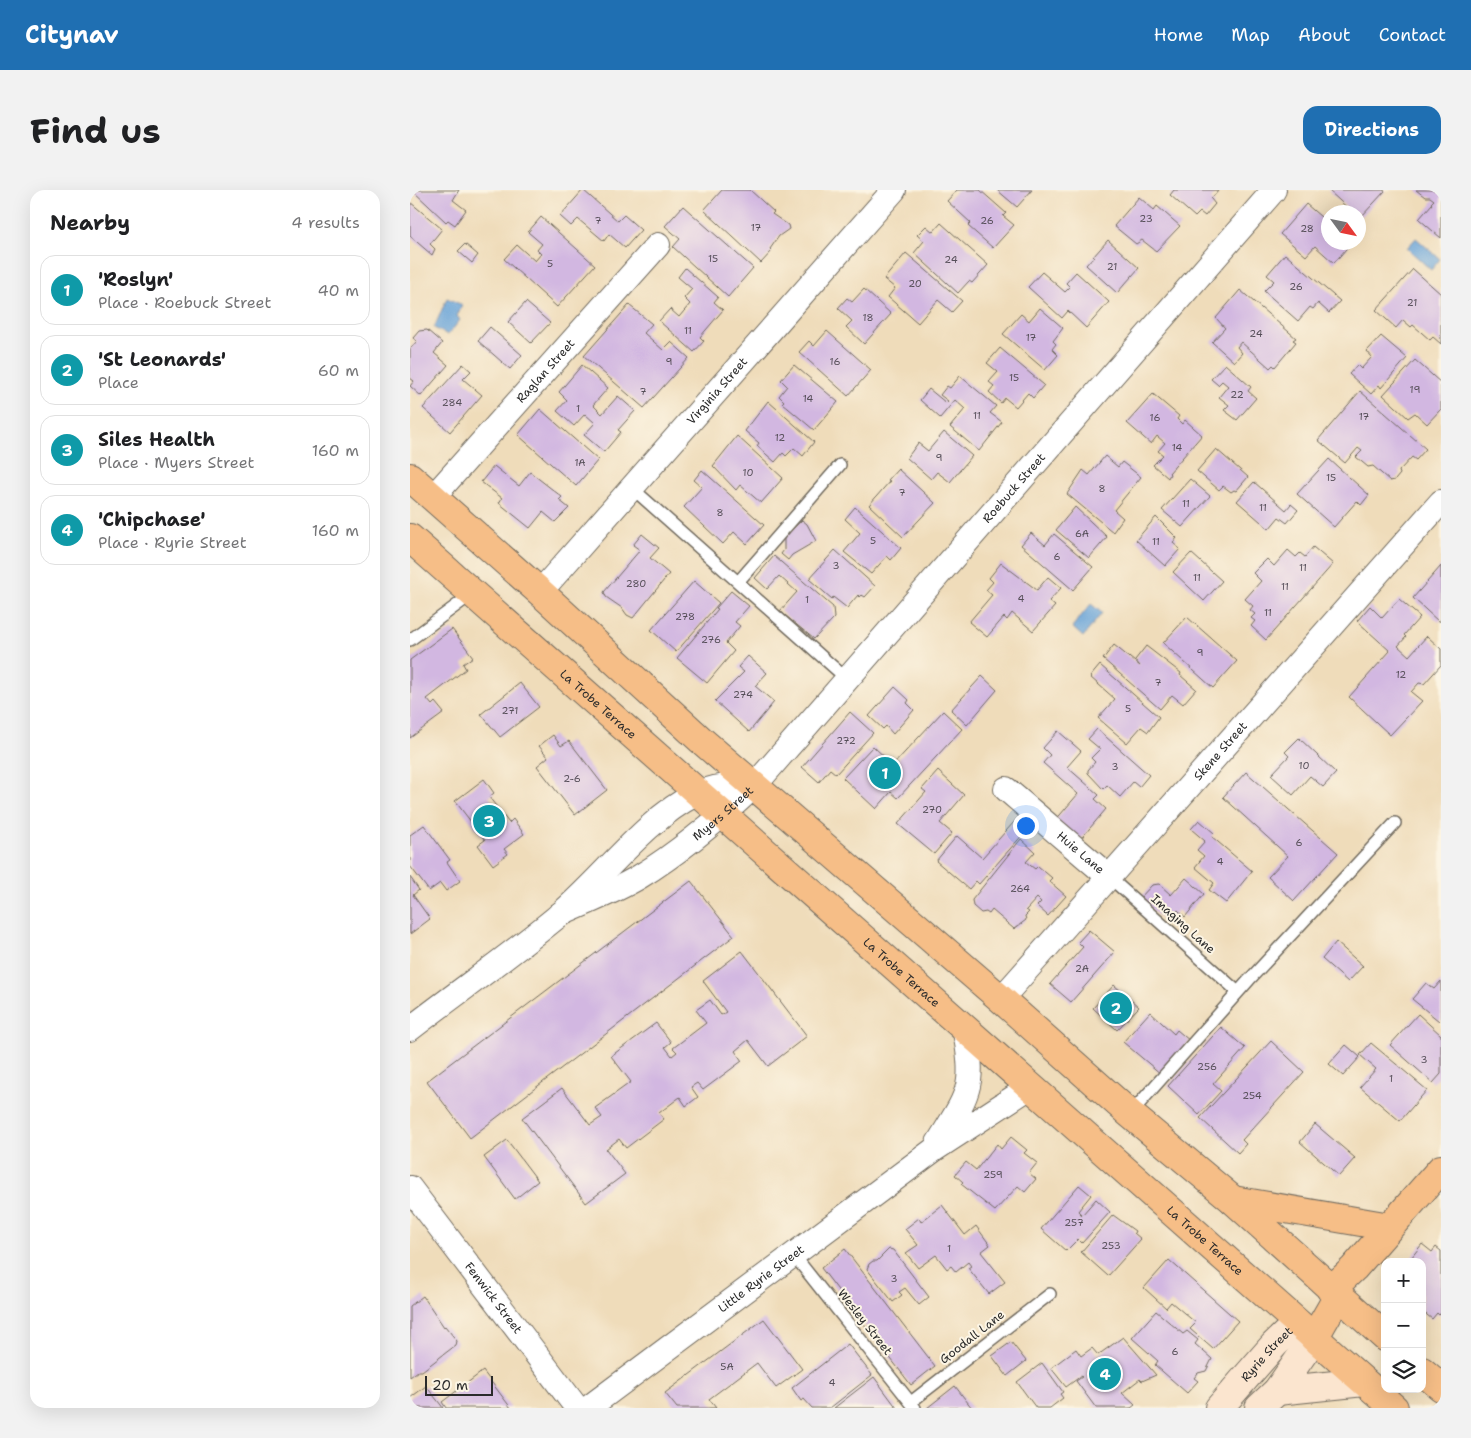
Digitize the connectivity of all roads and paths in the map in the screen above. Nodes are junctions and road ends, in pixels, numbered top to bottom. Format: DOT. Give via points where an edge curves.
graph roads {
  1 [pos="894,190"];
  2 [pos="1274,190"];
  3 [pos="658,245"];
  4 [pos="840,465"];
  5 [pos="410,476"];
  6 [pos="632,488"];
  7 [pos="433,497"];
  8 [pos="1441,502"];
  9 [pos="410,538"];
  10 [pos="738,582"];
  11 [pos="540,592"];
  12 [pos="472,594"];
  13 [pos="410,640"];
  14 [pos="848,680"];
  15 [pos="754,786"];
  16 [pos="1006,789"];
  17 [pos="700,793"];
  18 [pos="722,814"];
  19 [pos="1395,823"];
  20 [pos="1109,877"];
  21 [pos="559,915"];
  22 [pos="1238,992"];
  23 [pos="1001,999"];
  24 [pos="964,1028"];
  25 [pos="410,1029"];
  26 [pos="1030,1087"];
  27 [pos="1130,1114"];
  28 [pos="934,1149"];
  29 [pos="1441,1169"];
  30 [pos="410,1188"];
  31 [pos="1233,1200"];
  32 [pos="1390,1227"];
  33 [pos="793,1254"];
  34 [pos="1340,1286"];
  35 [pos="1050,1294"];
  36 [pos="1305,1331"];
  37 [pos="1381,1332"];
  38 [pos="1426,1374"];
  39 [pos="1364,1382"];
  40 [pos="1441,1387"];
  41 [pos="1268,1399"];
  42 [pos="913,1405"];
  43 [pos="577,1408"];
  44 [pos="588,1408"];
  45 [pos="1218,1408"];
  46 [pos="1394,1408"];
  1 -- 6 [label="street, Virginia Street"];
  2 -- 14 [label="street, Roebuck Street"];
  3 -- 7 [label="street, Raglan Street"];
  4 -- 10 [label="lane"];
  5 -- 7 [label="main road"];
  6 -- 10 [label="lane"];
  6 -- 11 [label="street, Virginia Street"];
  7 -- 11 [label="main road"];
  8 -- 20 [label="street, Skene Street"];
  9 -- 12 [label="main road, La Trobe Terrace"];
  10 -- 14 [label="lane"];
  11 -- 15 [label="main road"];
  12 -- 13 [label="lane"];
  12 -- 17 [label="main road, La Trobe Terrace"];
  14 -- 15 [label="street, Roebuck Street"];
  15 -- 17 [label="street, Myers Street" via="728,786"];
  15 -- 18 [label="street, Myers Street"];
  15 -- 23 [label="main road"];
  16 -- 20 [label="street, Huie Lane"];
  17 -- 18 [label="main road, La Trobe Terrace"];
  17 -- 21 [label="street, Myers Street" via="682,802 646,832"];
  18 -- 21 [label="street, Myers Street" via="637,878"];
  18 -- 24 [label="main road, La Trobe Terrace"];
  19 -- 22 [label="lane"];
  20 -- 22 [label="lane, Imaging Lane"];
  20 -- 23 [label="street, Skene Street"];
  21 -- 25 [label="street, Myers Street"];
  22 -- 27 [label="lane"];
  23 -- 27 [label="main road"];
  24 -- 26 [label="main road, La Trobe Terrace"];
  24 -- 28 [label="street, Little Ryrie Street" via="970,1067 968,1091"];
  26 -- 28 [label="street, Little Ryrie Street"];
  26 -- 36 [label="main road, La Trobe Terrace"];
  27 -- 31 [label="main road"];
  28 -- 33 [label="street, Little Ryrie Street"];
  29 -- 32 [label="main road"];
  30 -- 43 [label="street, Fenwick Street"];
  31 -- 32 [label="main road"];
  31 -- 34 [label="main road"];
  32 -- 34 [label="main road"];
  33 -- 42 [label="lane, Wesley Street"];
  33 -- 44 [label="street, Little Ryrie Street"];
  34 -- 36 [label="main road"];
  34 -- 37 [label="main road"];
  35 -- 42 [label="lane, Goodall Lane"];
  36 -- 39 [label="main road, La Trobe Terrace"];
  36 -- 41 [label="main road, Ryrie Street"];
  36 -- 45 [label="main road, Ryrie Street"];
  38 -- 40 [label="main road"];
  39 -- 41 [label="main road"];
  39 -- 46 [label="main road, La Trobe Terrace"];
}
